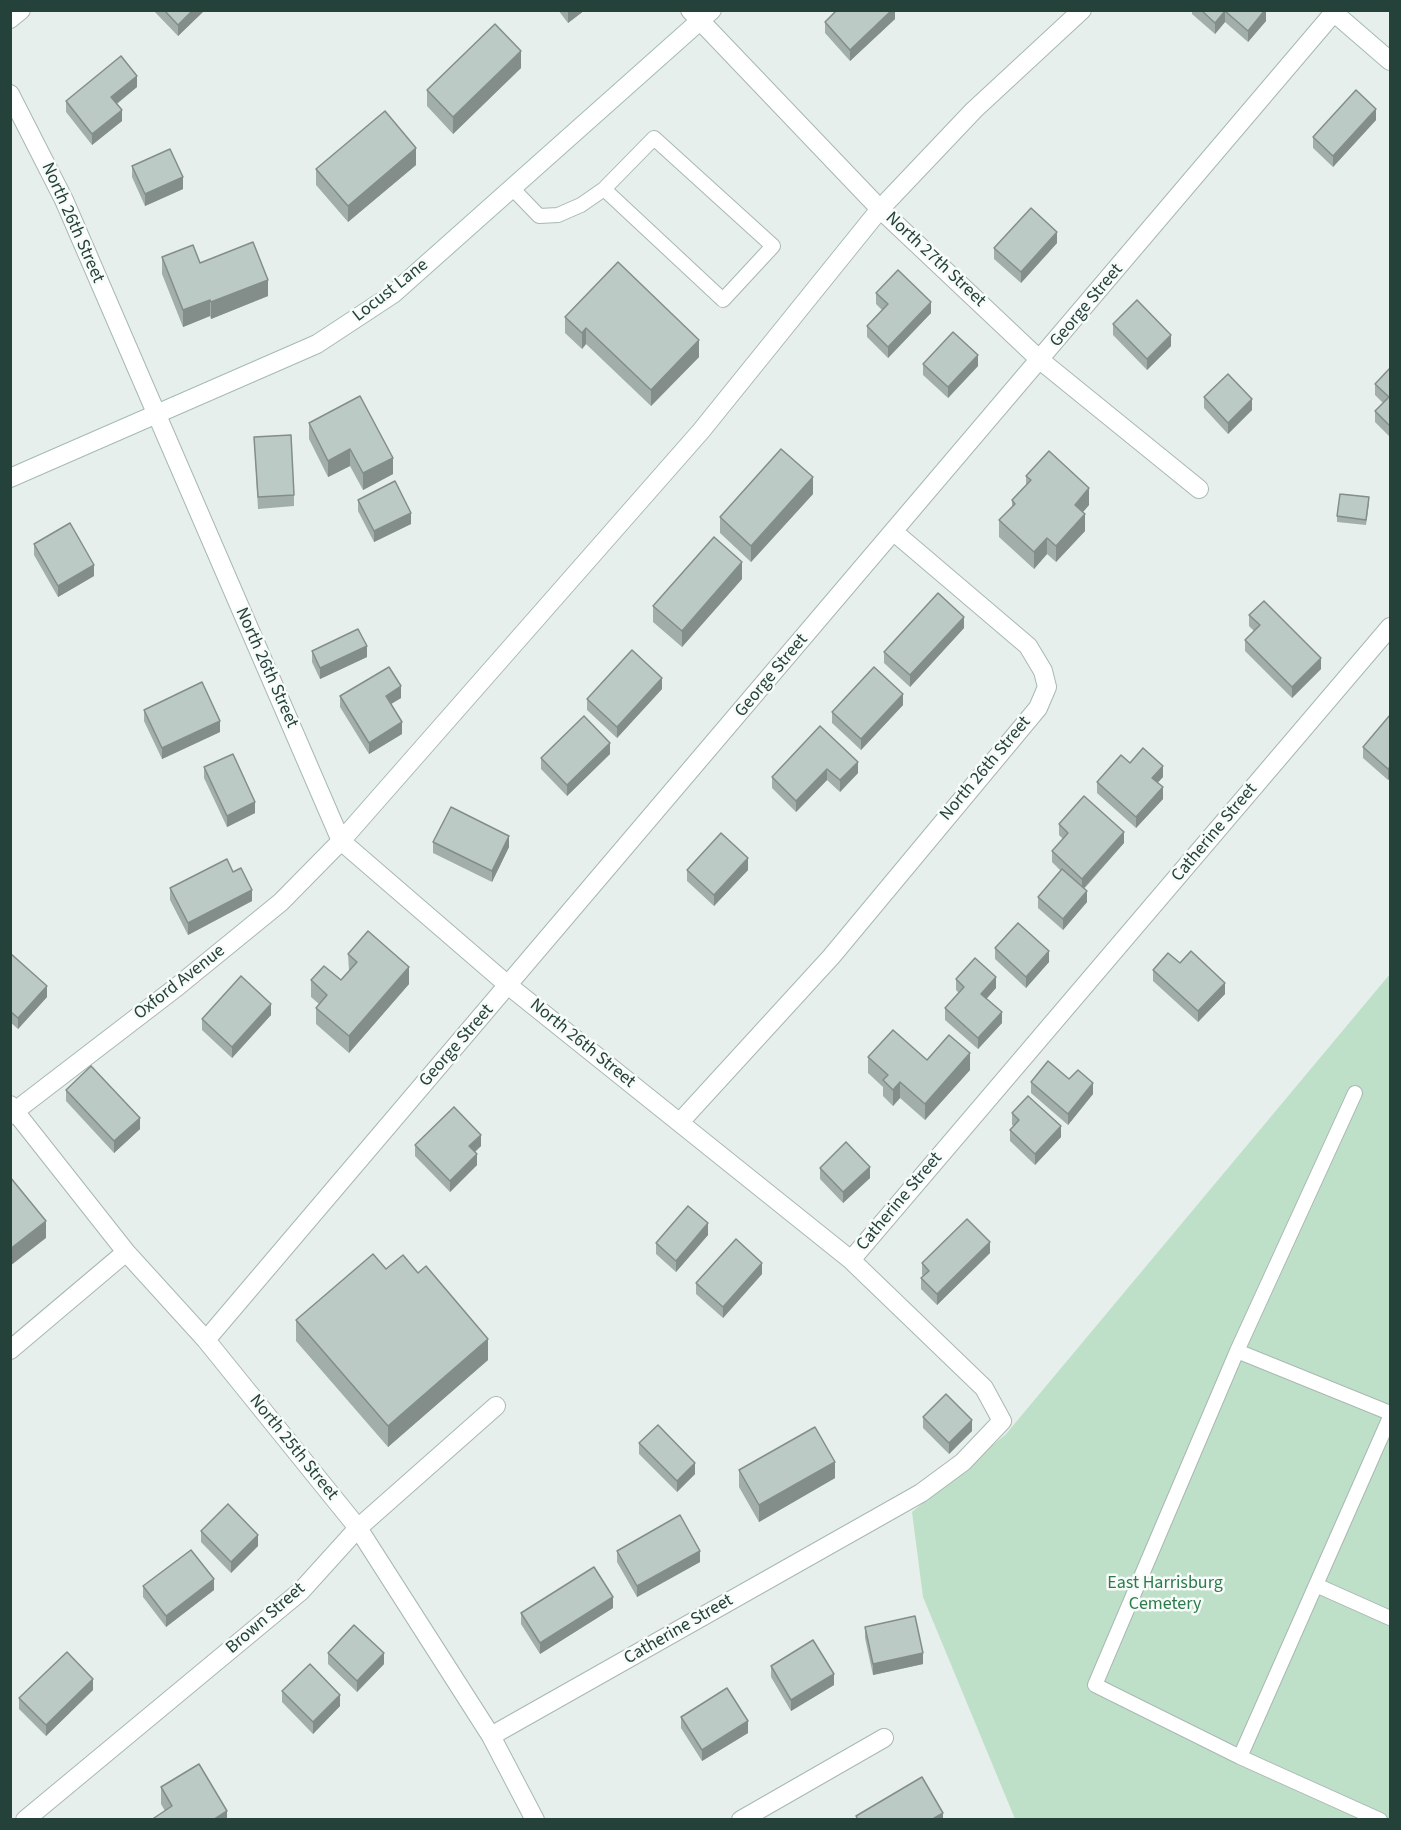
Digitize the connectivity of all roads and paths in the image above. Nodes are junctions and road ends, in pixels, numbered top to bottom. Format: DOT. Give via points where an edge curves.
graph roads {
  1 [pos="21,10"];
  2 [pos="1083,10"];
  3 [pos="1334,11"];
  4 [pos="701,14"];
  5 [pos="10,20"];
  6 [pos="1390,61"];
  7 [pos="10,94"];
  8 [pos="512,189"];
  9 [pos="604,189"];
  10 [pos="880,209"];
  11 [pos="1040,360"];
  12 [pos="154,413"];
  13 [pos="10,478"];
  14 [pos="1199,489"];
  15 [pos="894,532"];
  16 [pos="1390,627"];
  17 [pos="341,841"];
  18 [pos="509,986"];
  19 [pos="1355,1093"];
  20 [pos="12,1110"];
  21 [pos="680,1122"];
  22 [pos="126,1252"];
  23 [pos="851,1260"];
  24 [pos="206,1340"];
  25 [pos="10,1350"];
  26 [pos="1237,1351"];
  27 [pos="496,1406"];
  28 [pos="1390,1415"];
  29 [pos="358,1528"];
  30 [pos="1316,1585"];
  31 [pos="1390,1618"];
  32 [pos="491,1736"];
  33 [pos="884,1738"];
  34 [pos="1240,1757"];
  35 [pos="25,1820"];
  36 [pos="535,1820"];
  37 [pos="741,1820"];
  38 [pos="1380,1820"];
  1 -- 5 [label="street"];
  2 -- 10 [label="street" via="974,110"];
  3 -- 6 [label="street"];
  3 -- 11 [label="street, George Street"];
  4 -- 8 [label="street, Locust Lane"];
  4 -- 10 [label="street, North 27th Street"];
  7 -- 12 [label="street, North 26th Street" via="64,200"];
  8 -- 9 [label="lane" via="539,216 581,205"];
  8 -- 12 [label="street, Locust Lane" via="393,294 316,344"];
  9 -- 9 [label="lane" via="654,138 772,246 723,300"];
  10 -- 11 [label="street, North 27th Street"];
  10 -- 17 [label="street" via="701,431"];
  11 -- 14 [label="street, North 27th Street"];
  11 -- 15 [label="street, George Street"];
  12 -- 13 [label="street, Locust Lane"];
  12 -- 17 [label="street, North 26th Street"];
  15 -- 18 [label="street, George Street"];
  15 -- 21 [label="street, North 26th Street" via="1028,646 1043,671 1047,687 1038,708 831,957"];
  16 -- 23 [label="street, Catherine Street"];
  17 -- 18 [label="street, North 26th Street"];
  17 -- 20 [label="street, Oxford Avenue" via="281,902 178,986"];
  18 -- 21 [label="street, North 26th Street"];
  18 -- 24 [label="street, George Street"];
  19 -- 26 [label="lane"];
  20 -- 22 [label="street, North 25th Street"];
  21 -- 23 [label="street, North 26th Street"];
  22 -- 24 [label="street, North 25th Street"];
  22 -- 25 [label="street"];
  23 -- 32 [label="street, Catherine Street" via="984,1388 1002,1421 963,1462 921,1493"];
  24 -- 29 [label="street, North 25th Street"];
  26 -- 28 [label="lane"];
  26 -- 34 [label="lane" via="1095,1685"];
  27 -- 29 [label="street, Brown Street"];
  28 -- 30 [label="lane"];
  29 -- 32 [label="street, North 25th Street"];
  29 -- 35 [label="street, Brown Street" via="301,1591"];
  30 -- 31 [label="lane"];
  30 -- 34 [label="lane"];
  32 -- 36 [label="street, North 25th Street"];
  33 -- 37 [label="street"];
  34 -- 38 [label="lane"];
}
